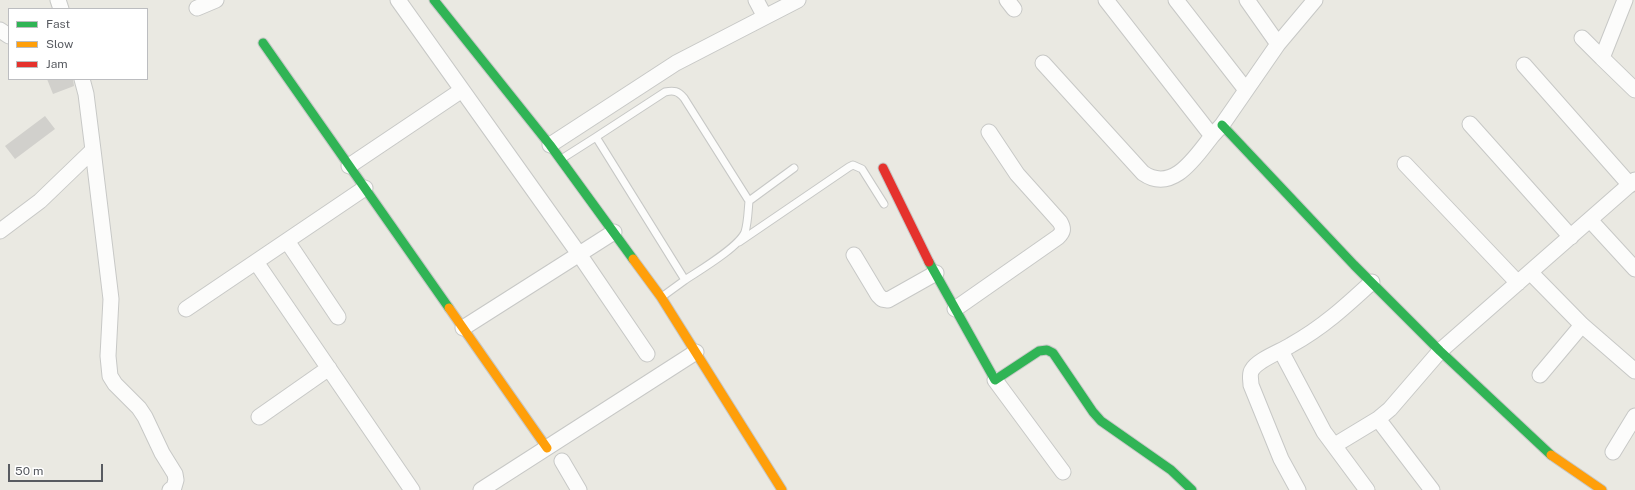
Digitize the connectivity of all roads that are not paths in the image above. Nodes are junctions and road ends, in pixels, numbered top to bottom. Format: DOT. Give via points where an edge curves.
graph roads {
  1 [pos="216,0"];
  2 [pos="398,0"];
  3 [pos="434,0"];
  4 [pos="756,0"];
  5 [pos="798,0"];
  6 [pos="1106,0"];
  7 [pos="1176,0"];
  8 [pos="1247,0"];
  9 [pos="1626,0"];
  10 [pos="1307,3"];
  11 [pos="197,8"];
  12 [pos="765,17"];
  13 [pos="1582,38"];
  14 [pos="263,43"];
  15 [pos="1278,44"];
  16 [pos="1602,58"];
  17 [pos="1043,63"];
  18 [pos="1524,65"];
  19 [pos="82,80"];
  20 [pos="462,90"];
  21 [pos="1246,90"];
  22 [pos="1635,90"];
  23 [pos="1470,124"];
  24 [pos="1217,130"];
  25 [pos="989,132"];
  26 [pos="596,137"];
  27 [pos="550,145"];
  28 [pos="93,150"];
  29 [pos="561,160"];
  30 [pos="1405,164"];
  31 [pos="349,166"];
  32 [pos="794,168"];
  33 [pos="883,168"];
  34 [pos="1632,182"];
  35 [pos="365,188"];
  36 [pos="749,201"];
  37 [pos="884,204"];
  38 [pos="1590,220"];
  39 [pos="0,231"];
  40 [pos="614,232"];
  41 [pos="1571,237"];
  42 [pos="287,241"];
  43 [pos="739,242"];
  44 [pos="579,254"];
  45 [pos="854,255"];
  46 [pos="256,262"];
  47 [pos="1635,269"];
  48 [pos="1530,272"];
  49 [pos="936,273"];
  50 [pos="685,280"];
  51 [pos="1372,282"];
  52 [pos="1518,283"];
  53 [pos="661,297"];
  54 [pos="186,309"];
  55 [pos="955,309"];
  56 [pos="338,317"];
  57 [pos="1582,325"];
  58 [pos="463,328"];
  59 [pos="1281,351"];
  60 [pos="1440,351"];
  61 [pos="696,352"];
  62 [pos="646,354"];
  63 [pos="329,368"];
  64 [pos="1635,371"];
  65 [pos="1540,375"];
  66 [pos="995,380"];
  67 [pos="1635,416"];
  68 [pos="259,417"];
  69 [pos="1378,419"];
  70 [pos="1335,445"];
  71 [pos="547,448"];
  72 [pos="1613,452"];
  73 [pos="562,461"];
  74 [pos="1063,472"];
  75 [pos="176,487"];
  76 [pos="412,490"];
  77 [pos="481,490"];
  78 [pos="579,490"];
  79 [pos="782,490"];
  80 [pos="1192,490"];
  81 [pos="1298,490"];
  82 [pos="1367,490"];
  83 [pos="1432,490"];
  84 [pos="1602,490"];
  1 -- 11 [label="street"];
  2 -- 20 [label="street"];
  3 -- 27 [label="street"];
  4 -- 12 [label="street"];
  5 -- 12 [label="street"];
  6 -- 24 [label="street"];
  7 -- 21 [label="street"];
  8 -- 15 [label="street"];
  9 -- 16 [label="street"];
  10 -- 15 [label="street"];
  12 -- 27 [label="street" via="676,63"];
  13 -- 16 [label="street"];
  14 -- 31 [label="street"];
  15 -- 21 [label="street"];
  16 -- 22 [label="street"];
  17 -- 24 [label="street" via="1151,179 1162,180 1178,174 1187,167"];
  18 -- 34 [label="street"];
  19 -- 28 [label="street"];
  20 -- 31 [label="street"];
  20 -- 44 [label="street"];
  21 -- 24 [label="street"];
  23 -- 41 [label="street"];
  24 -- 51 [label="street"];
  25 -- 55 [label="street" via="1017,174 1060,222 1063,232"];
  26 -- 29 [label="lane"];
  26 -- 36 [label="lane" via="665,92 678,92"];
  26 -- 50 [label="lane"];
  27 -- 29 [label="street"];
  28 -- 39 [label="street" via="40,201"];
  28 -- 75 [label="street" via="111,299 108,356 110,376 145,417 175,474"];
  29 -- 40 [label="street"];
  30 -- 52 [label="street"];
  31 -- 35 [label="street"];
  32 -- 36 [label="lane"];
  33 -- 49 [label="street"];
  34 -- 38 [label="street"];
  35 -- 42 [label="street"];
  35 -- 58 [label="street"];
  36 -- 43 [label="lane" via="747,223"];
  37 -- 43 [label="lane" via="862,169 853,165"];
  38 -- 41 [label="street"];
  38 -- 47 [label="street"];
  40 -- 44 [label="street"];
  40 -- 53 [label="street"];
  41 -- 48 [label="street"];
  42 -- 46 [label="street"];
  42 -- 56 [label="street"];
  43 -- 50 [label="lane"];
  44 -- 58 [label="street"];
  44 -- 62 [label="street"];
  45 -- 49 [label="street" via="882,299 888,300"];
  46 -- 54 [label="street"];
  46 -- 63 [label="street"];
  48 -- 52 [label="street"];
  48 -- 57 [label="street"];
  49 -- 55 [label="street"];
  50 -- 53 [label="lane"];
  51 -- 59 [label="street" via="1326,323"];
  51 -- 60 [label="street"];
  52 -- 60 [label="street"];
  53 -- 61 [label="street"];
  55 -- 66 [label="street"];
  57 -- 64 [label="street"];
  57 -- 65 [label="street"];
  58 -- 71 [label="street"];
  59 -- 70 [label="street" via="1324,432"];
  59 -- 81 [label="street" via="1259,362 1252,369 1251,385 1281,459"];
  60 -- 69 [label="street" via="1390,409"];
  60 -- 84 [label="street" via="1550,454"];
  61 -- 71 [label="street"];
  61 -- 79 [label="street"];
  63 -- 68 [label="street"];
  63 -- 76 [label="street"];
  66 -- 74 [label="street"];
  66 -- 80 [label="street" via="1039,351 1047,350 1053,353 1101,421 1168,467"];
  67 -- 72 [label="street"];
  69 -- 70 [label="street"];
  69 -- 83 [label="street"];
  70 -- 82 [label="street"];
  71 -- 77 [label="street"];
  73 -- 78 [label="street"];
}
